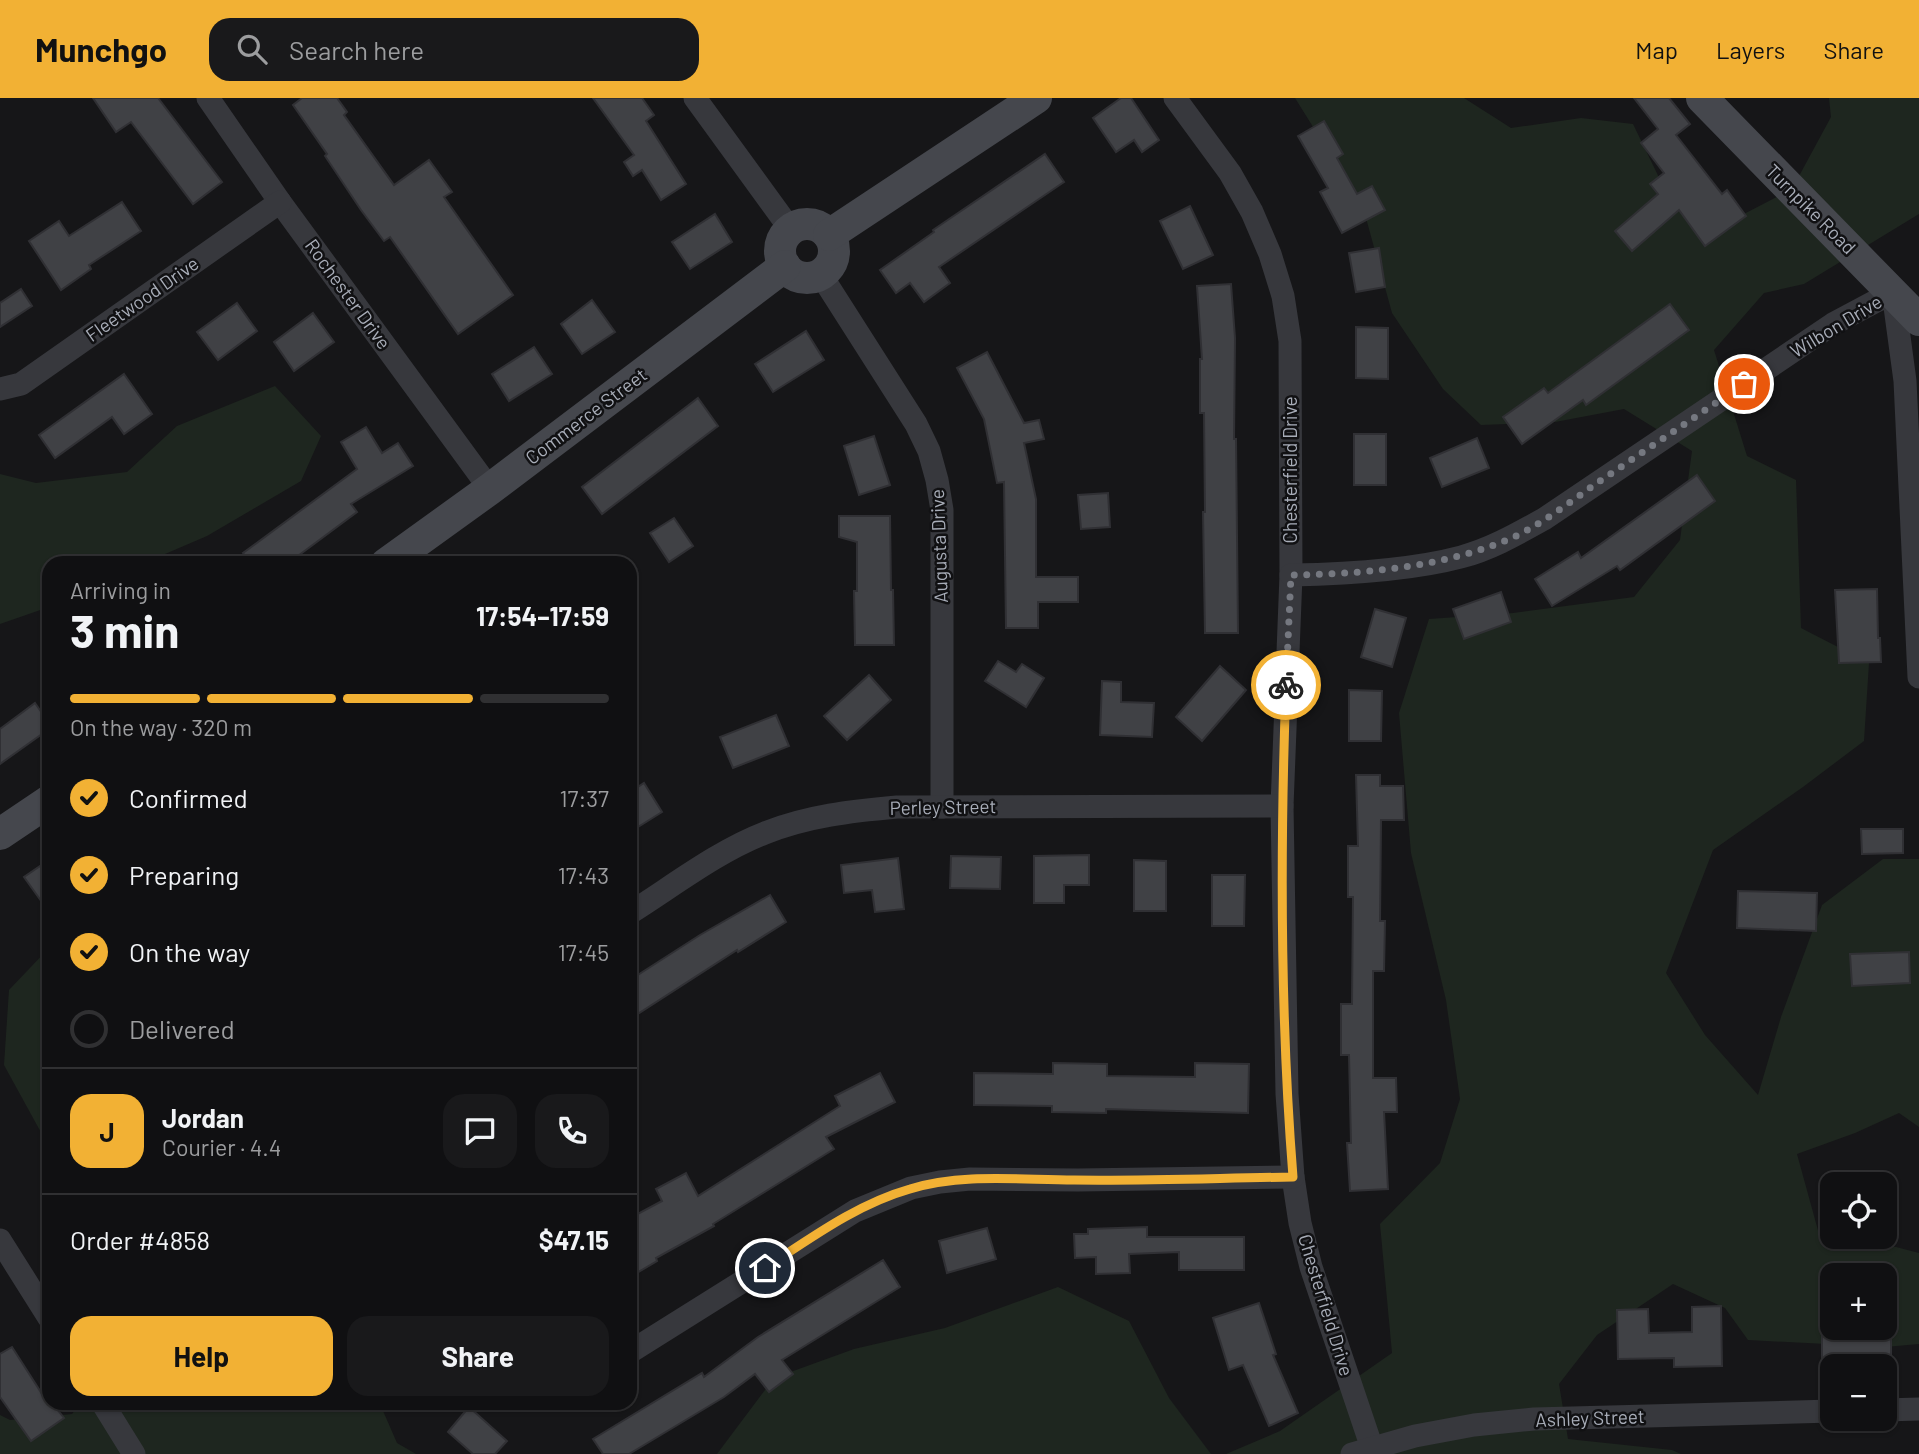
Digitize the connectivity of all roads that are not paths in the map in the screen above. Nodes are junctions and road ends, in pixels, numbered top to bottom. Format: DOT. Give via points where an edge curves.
graph roads {
  1 [pos="208,98"];
  2 [pos="695,98"];
  3 [pos="1036,98"];
  4 [pos="1175,98"];
  5 [pos="1702,98"];
  6 [pos="281,202"];
  7 [pos="791,230"];
  8 [pos="829,235"];
  9 [pos="785,266"];
  10 [pos="821,275"];
  11 [pos="1893,292"];
  12 [pos="1919,320"];
  13 [pos="0,389"];
  14 [pos="490,489"];
  15 [pos="397,556"];
  16 [pos="1291,575"];
  17 [pos="1919,677"];
  18 [pos="42,806"];
  19 [pos="1282,806"];
  20 [pos="942,807"];
  21 [pos="0,834"];
  22 [pos="637,909"];
  23 [pos="1293,1177"];
  24 [pos="0,1240"];
  25 [pos="42,1307"];
  26 [pos="637,1348"];
  27 [pos="1919,1409"];
  28 [pos="107,1410"];
  29 [pos="1897,1410"];
  30 [pos="1820,1411"];
  31 [pos="1362,1451"];
  32 [pos="134,1454"];
  1 -- 6 [label="street, Rochester Drive"];
  2 -- 7 [label="street"];
  3 -- 8 [label="street"];
  4 -- 16 [label="street, Chesterfield Drive" via="1230,173 1252,212 1283,296 1290,341"];
  5 -- 11 [label="street, Turnpike Road"];
  6 -- 13 [label="street, Fleetwood Drive" via="21,384"];
  6 -- 14 [label="street, Rochester Drive"];
  7 -- 8 [label="street" via="814,225"];
  7 -- 9 [label="street" via="781,246"];
  8 -- 10 [label="street" via="833,260"];
  9 -- 10 [label="street" via="800,277"];
  9 -- 14 [label="street, Commerce Street"];
  10 -- 20 [label="street, Augusta Drive" via="916,424 937,480 942,510"];
  11 -- 12 [label="street, Turnpike Road"];
  11 -- 16 [label="street, Wilbon Drive" via="1833,324 1505,541 1433,563"];
  11 -- 17 [label="street" via="1905,381"];
  14 -- 15 [label="street, Commerce Street"];
  16 -- 19 [label="street, Chesterfield Drive"];
  18 -- 21 [label="street"];
  19 -- 20 [label="street, Perley Street"];
  19 -- 23 [label="street, Chesterfield Drive" via="1287,1094"];
  20 -- 22 [label="street, Perley Street" via="852,811 765,833"];
  23 -- 26 [label="street" via="970,1179 911,1188 855,1211"];
  23 -- 31 [label="street, Chesterfield Drive" via="1311,1267"];
  24 -- 25 [label="street"];
  27 -- 29 [label="street"];
  28 -- 32 [label="street"];
  30 -- 31 [label="street, Ashley Street" via="1534,1419 1474,1425"];
}
